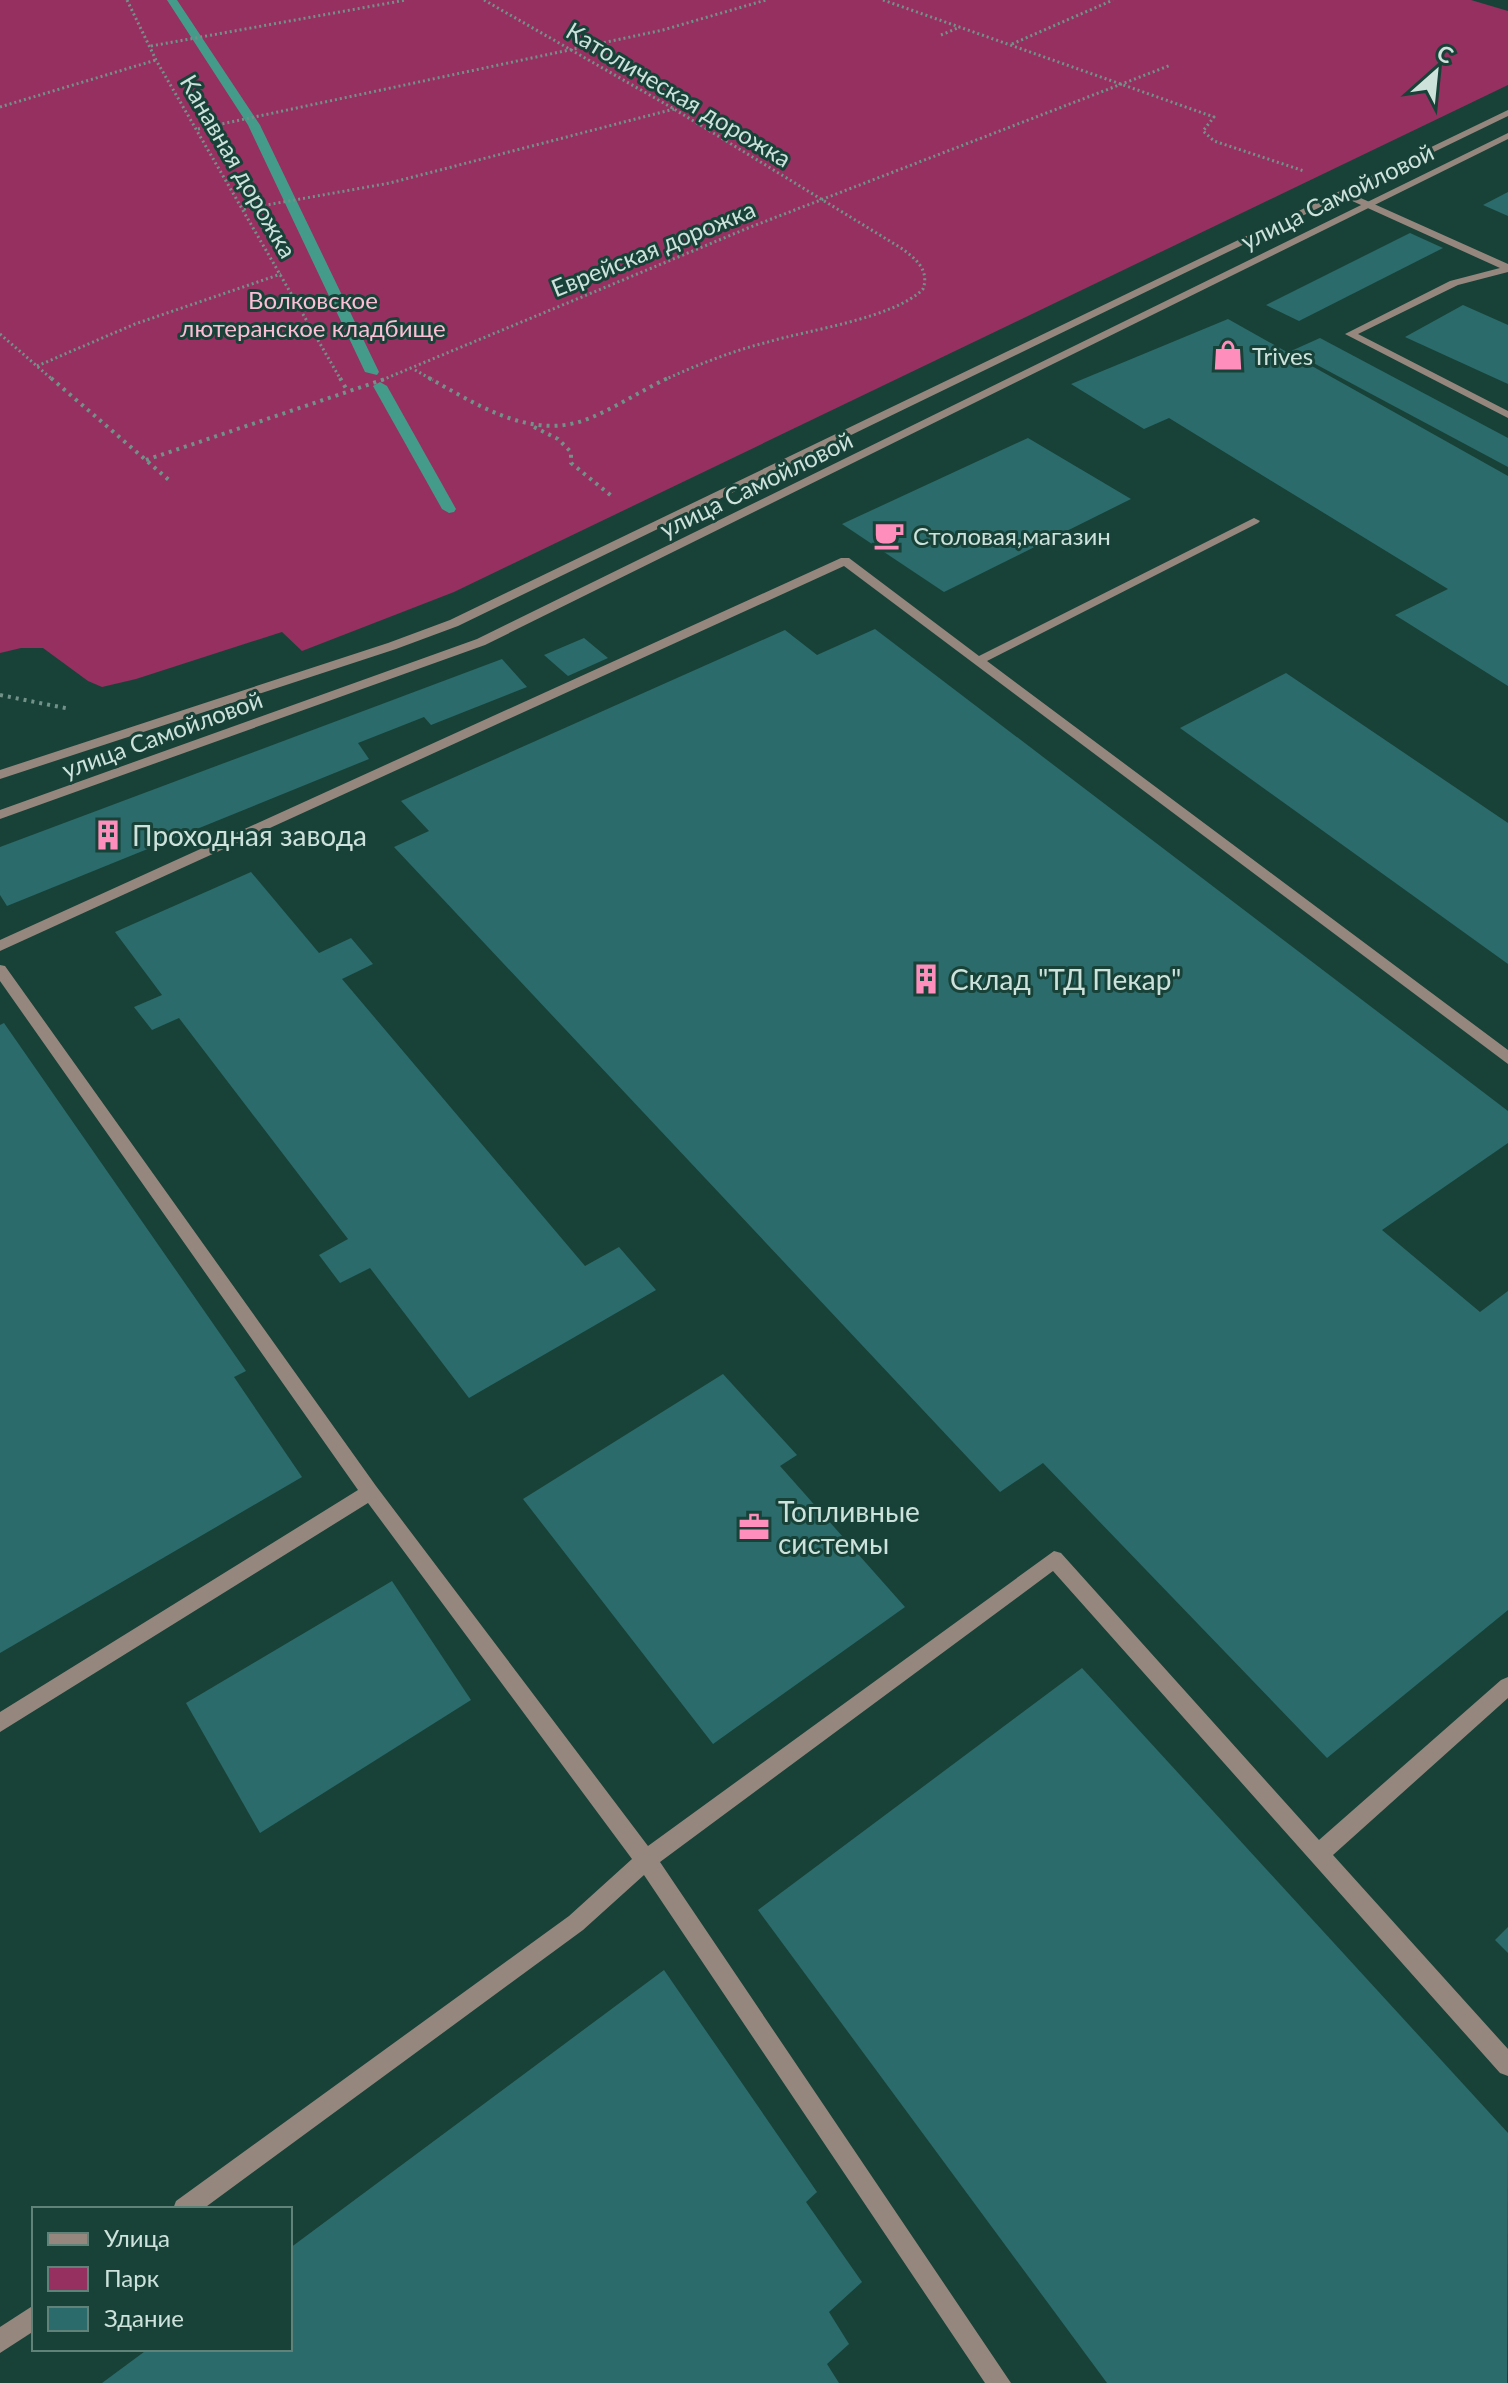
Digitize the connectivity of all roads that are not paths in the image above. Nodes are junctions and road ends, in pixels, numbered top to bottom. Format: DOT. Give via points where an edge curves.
graph roads {
  1 [pos="1508,113"];
  2 [pos="1508,136"];
  3 [pos="1342,193"];
  4 [pos="1369,205"];
  5 [pos="1508,268"];
  6 [pos="1508,415"];
  7 [pos="1254,521"];
  8 [pos="978,661"];
  9 [pos="0,775"];
  10 [pos="0,815"];
  11 [pos="0,946"];
  12 [pos="0,970"];
  13 [pos="1508,1058"];
  14 [pos="370,1492"];
  15 [pos="1508,1686"];
  16 [pos="0,1723"];
  17 [pos="1318,1854"];
  18 [pos="646,1860"];
  19 [pos="1508,2065"];
  20 [pos="187,2207"];
  21 [pos="32,2318"];
  22 [pos="0,2341"];
  23 [pos="999,2383"];
  1 -- 3 [label="street, улица Самойловой"];
  2 -- 4 [label="street, улица Самойловой"];
  3 -- 4 [label="street"];
  3 -- 9 [label="street, улица Самойловой" via="454,623"];
  4 -- 5 [label="street"];
  4 -- 10 [label="street, улица Самойловой" via="481,642"];
  5 -- 6 [label="street" via="1454,283 1350,334"];
  7 -- 8 [label="street"];
  8 -- 11 [label="street" via="845,561"];
  8 -- 13 [label="street"];
  12 -- 14 [label="street"];
  14 -- 16 [label="street"];
  14 -- 18 [label="street"];
  15 -- 17 [label="street"];
  17 -- 18 [label="street" via="1054,1559"];
  17 -- 19 [label="street"];
  18 -- 20 [label="street" via="576,1923"];
  18 -- 23 [label="street"];
  21 -- 22 [label="street"];
}
